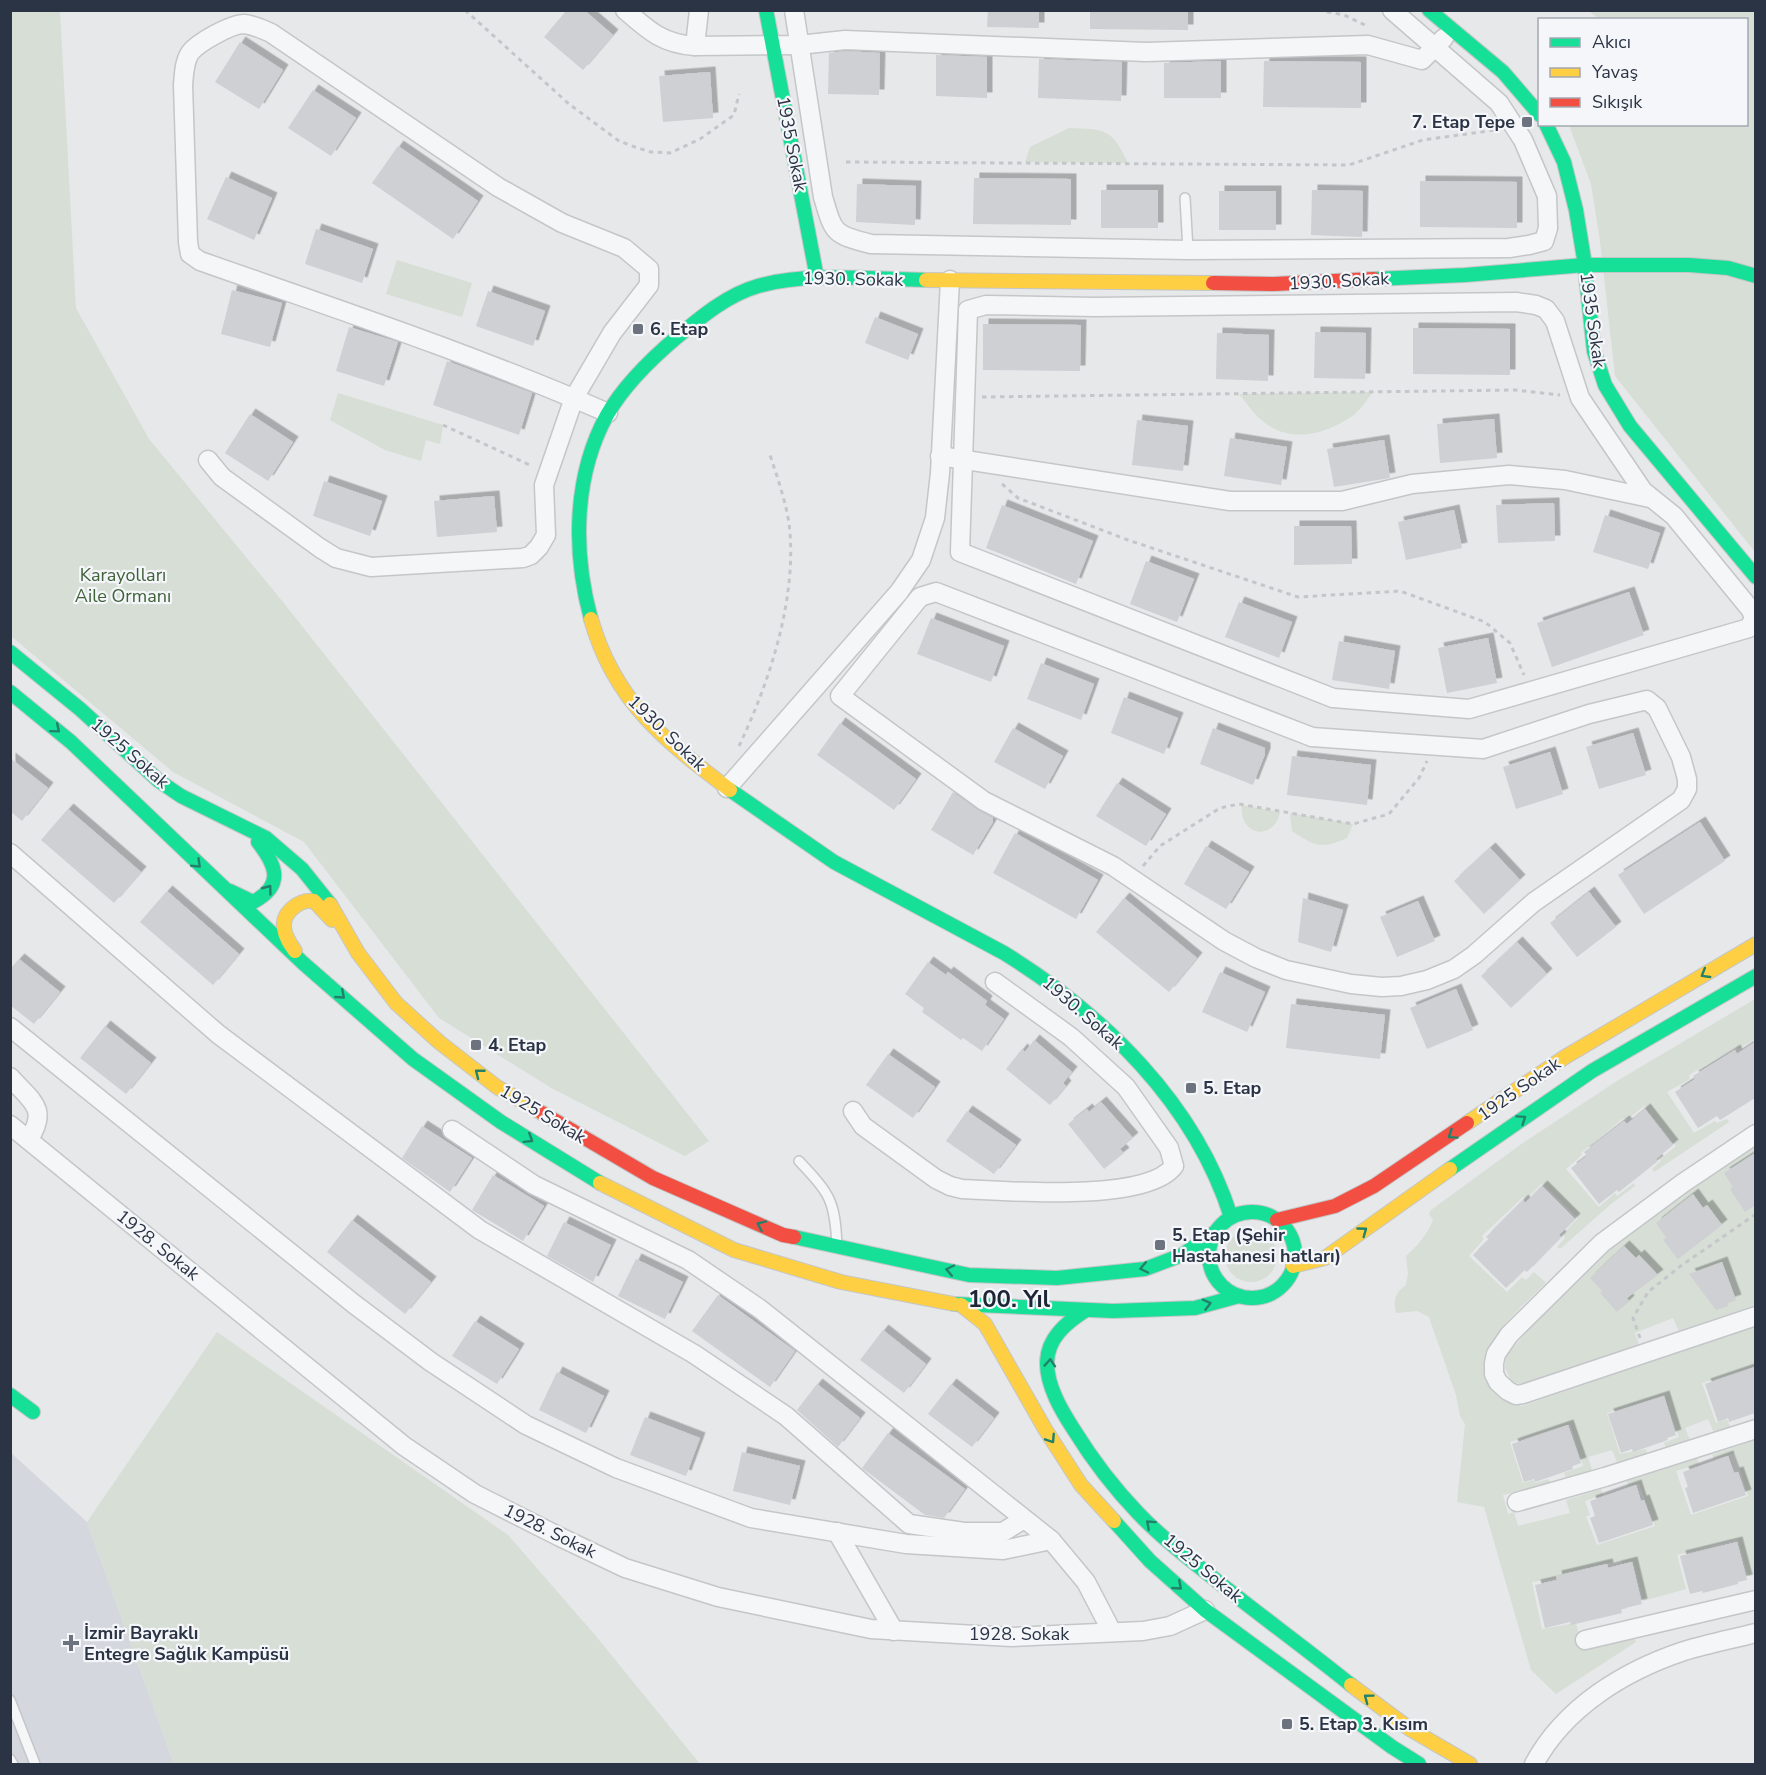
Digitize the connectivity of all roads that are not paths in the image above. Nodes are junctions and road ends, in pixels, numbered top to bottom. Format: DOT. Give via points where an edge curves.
graph roads {
  1 [pos="625,10"];
  2 [pos="699,10"];
  3 [pos="766,10"];
  4 [pos="794,10"];
  5 [pos="1392,10"];
  6 [pos="1429,10"];
  7 [pos="1452,29"];
  8 [pos="773,45"];
  9 [pos="799,45"];
  10 [pos="695,46"];
  11 [pos="1436,47"];
  12 [pos="1538,114"];
  13 [pos="1547,126"];
  14 [pos="1185,198"];
  15 [pos="1188,250"];
  16 [pos="1585,266"];
  17 [pos="1755,276"];
  18 [pos="817,278"];
  19 [pos="951,279"];
  20 [pos="574,398"];
  21 [pos="608,413"];
  22 [pos="940,456"];
  23 [pos="208,460"];
  24 [pos="963,460"];
  25 [pos="1650,498"];
  26 [pos="1755,577"];
  27 [pos="10,652"];
  28 [pos="822,680"];
  29 [pos="10,692"];
  30 [pos="840,696"];
  31 [pos="727,788"];
  32 [pos="219,816"];
  33 [pos="10,853"];
  34 [pos="219,885"];
  35 [pos="1755,944"];
  36 [pos="358,953"];
  37 [pos="303,963"];
  38 [pos="1755,976"];
  39 [pos="995,982"];
  40 [pos="1090,1015"];
  41 [pos="10,1027"];
  42 [pos="1071,1037"];
  43 [pos="10,1077"];
  44 [pos="853,1111"];
  45 [pos="10,1125"];
  46 [pos="452,1130"];
  47 [pos="1755,1134"];
  48 [pos="29,1139"];
  49 [pos="799,1161"];
  50 [pos="1230,1217"];
  51 [pos="1277,1220"];
  52 [pos="1214,1233"];
  53 [pos="837,1246"];
  54 [pos="1293,1266"];
  55 [pos="1239,1296"];
  56 [pos="961,1305"];
  57 [pos="1086,1310"];
  58 [pos="1755,1316"];
  59 [pos="10,1395"];
  60 [pos="33,1412"];
  61 [pos="1755,1429"];
  62 [pos="1517,1502"];
  63 [pos="1024,1519"];
  64 [pos="837,1532"];
  65 [pos="1051,1540"];
  66 [pos="1755,1600"];
  67 [pos="1205,1610"];
  68 [pos="894,1631"];
  69 [pos="1112,1632"];
  70 [pos="1755,1633"];
  71 [pos="1585,1640"];
  72 [pos="10,1700"];
  73 [pos="10,1759"];
  74 [pos="13,1764"];
  75 [pos="35,1764"];
  76 [pos="1419,1764"];
  77 [pos="1470,1764"];
  78 [pos="1534,1764"];
  1 -- 10 [label="street" via="663,39"];
  2 -- 10 [label="street"];
  3 -- 8 [label="main road, 1935 Sokak"];
  4 -- 9 [label="street"];
  5 -- 11 [label="street"];
  6 -- 7 [label="main road"];
  7 -- 11 [label="street"];
  7 -- 12 [label="main road" via="1523,94"];
  8 -- 9 [label="street"];
  8 -- 10 [label="street"];
  8 -- 18 [label="main road, 1935 Sokak"];
  9 -- 11 [label="street" via="845,40 1146,52 1368,45 1422,60"];
  9 -- 15 [label="street" via="822,197 831,226 840,235 871,244"];
  11 -- 15 [label="street" via="1499,103 1523,140 1547,196 1548,228 1544,241 1509,248"];
  13 -- 16 [label="main road, 1935 Sokak" via="1563,159"];
  14 -- 15 [label="lane"];
  16 -- 17 [label="main road, 1930. Sokak" via="1689,265 1728,268"];
  16 -- 19 [label="main road, 1930. Sokak" via="1274,284"];
  16 -- 26 [label="main road, 1935 Sokak" via="1594,352 1602,380 1616,406"];
  18 -- 19 [label="main road, 1930. Sokak"];
  18 -- 21 [label="main road, 1930. Sokak" via="792,278 742,292 695,321 656,356"];
  19 -- 22 [label="street"];
  20 -- 20 [label="street" via="479,360 200,261 190,254 183,85 189,55 197,46 241,24 271,33 498,187 562,223 637,257 649,269 649,285 612,333"];
  20 -- 21 [label="street"];
  20 -- 23 [label="street" via="544,484 546,535 539,547 523,558 371,567 336,558 222,477"];
  21 -- 31 [label="main road, 1930. Sokak" via="590,456 579,499 585,591 598,640 614,677 638,710 681,752"];
  22 -- 24 [label="street"];
  22 -- 28 [label="street" via="935,518 921,560 899,592"];
  24 -- 25 [label="street" via="1230,501 1342,501 1412,484 1509,475 1565,480"];
  24 -- 25 [label="street" via="968,310 986,305 1516,302 1546,309 1555,321 1580,398"];
  24 -- 25 [label="street" via="960,552 1333,698 1469,709 1749,628 1754,618 1751,610 1674,516"];
  27 -- 32 [label="main road, 1925 Sokak" via="159,781"];
  28 -- 30 [label="street"];
  28 -- 31 [label="street"];
  29 -- 34 [label="main road, 1925 Sokak, one-way" via="71,742"];
  30 -- 30 [label="street" via="984,801 1113,866 1224,941 1286,970 1351,984 1401,986 1454,969 1534,902 1681,800 1687,789 1680,758 1657,708 1647,700 1589,714 1482,749 1312,737 936,592 920,597"];
  31 -- 40 [label="main road, 1930. Sokak" via="830,859 989,943 1058,988"];
  34 -- 32 [label="main road, one-way" via="253,902 266,893 277,874 268,853 256,840"];
  32 -- 36 [label="main road, 1925 Sokak" via="266,838 302,870 336,911"];
  33 -- 63 [label="street" via="218,1034 471,1223 694,1354 786,1416 909,1524 964,1532 1004,1532"];
  34 -- 37 [label="main road, 1925 Sokak"];
  35 -- 51 [label="main road, 1925 Sokak, one-way" via="1565,1057 1374,1186 1335,1206"];
  36 -- 37 [label="main road" via="328,916 314,902 305,900 288,912 284,920 287,939"];
  53 -- 36 [label="main road, 1925 Sokak, one-way" via="783,1235 653,1178 497,1087 396,1003"];
  37 -- 56 [label="main road, 1925 Sokak, one-way" via="413,1059 501,1122 608,1188 734,1250 842,1282"];
  54 -- 38 [label="main road, 1925 Sokak, one-way" via="1325,1258 1592,1071"];
  39 -- 42 [label="street"];
  40 -- 42 [label="street"];
  40 -- 50 [label="main road, 1930. Sokak" via="1139,1064 1179,1115 1210,1162"];
  41 -- 64 [label="street" via="354,1304 431,1362 526,1425 616,1468 751,1518"];
  42 -- 44 [label="street" via="1126,1087 1169,1148 1173,1166 1170,1171 1127,1186 1073,1193 962,1189 927,1172 863,1126"];
  43 -- 48 [label="street" via="38,1110 40,1119"];
  45 -- 48 [label="street, 1928. Sokak"];
  46 -- 63 [label="street" via="534,1185 688,1260 760,1309"];
  47 -- 58 [label="street" via="1602,1243 1509,1335 1496,1354 1494,1374 1508,1391 1523,1394"];
  48 -- 68 [label="street, 1928. Sokak" via="404,1446 475,1494 626,1568 718,1597 795,1615"];
  49 -- 53 [label="lane" via="831,1201"];
  50 -- 51 [label="main road" via="1254,1212"];
  50 -- 52 [label="main road"];
  51 -- 54 [label="main road" via="1292,1241"];
  52 -- 53 [label="main road, 1925 Sokak, one-way" via="1182,1255 1145,1269 1057,1278 969,1275"];
  52 -- 55 [label="main road" via="1208,1258 1212,1271 1218,1282"];
  54 -- 55 [label="main road" via="1288,1279 1272,1292 1253,1298"];
  57 -- 55 [label="main road, 1925 Sokak, one-way" via="1195,1308"];
  56 -- 57 [label="main road, 1925 Sokak"];
  56 -- 67 [label="main road, 1925 Sokak, one-way" via="985,1324 1081,1485 1150,1561"];
  77 -- 57 [label="main road, 1925 Sokak, one-way" via="1407,1727 1246,1605 1138,1513 1092,1456 1051,1388 1047,1362 1054,1340 1066,1323"];
  59 -- 60 [label="main road"];
  61 -- 62 [label="street"];
  63 -- 65 [label="street"];
  64 -- 65 [label="street" via="906,1544 1003,1550"];
  64 -- 68 [label="street"];
  65 -- 69 [label="street" via="1086,1582"];
  66 -- 71 [label="street"];
  67 -- 69 [label="street, 1928. Sokak" via="1170,1626"];
  67 -- 76 [label="main road, 1925 Sokak"];
  68 -- 69 [label="street, 1928. Sokak" via="1011,1637"];
  70 -- 78 [label="street" via="1685,1651 1603,1689 1564,1722"];
  72 -- 75 [label="lane"];
  73 -- 74 [label="lane"];
}
